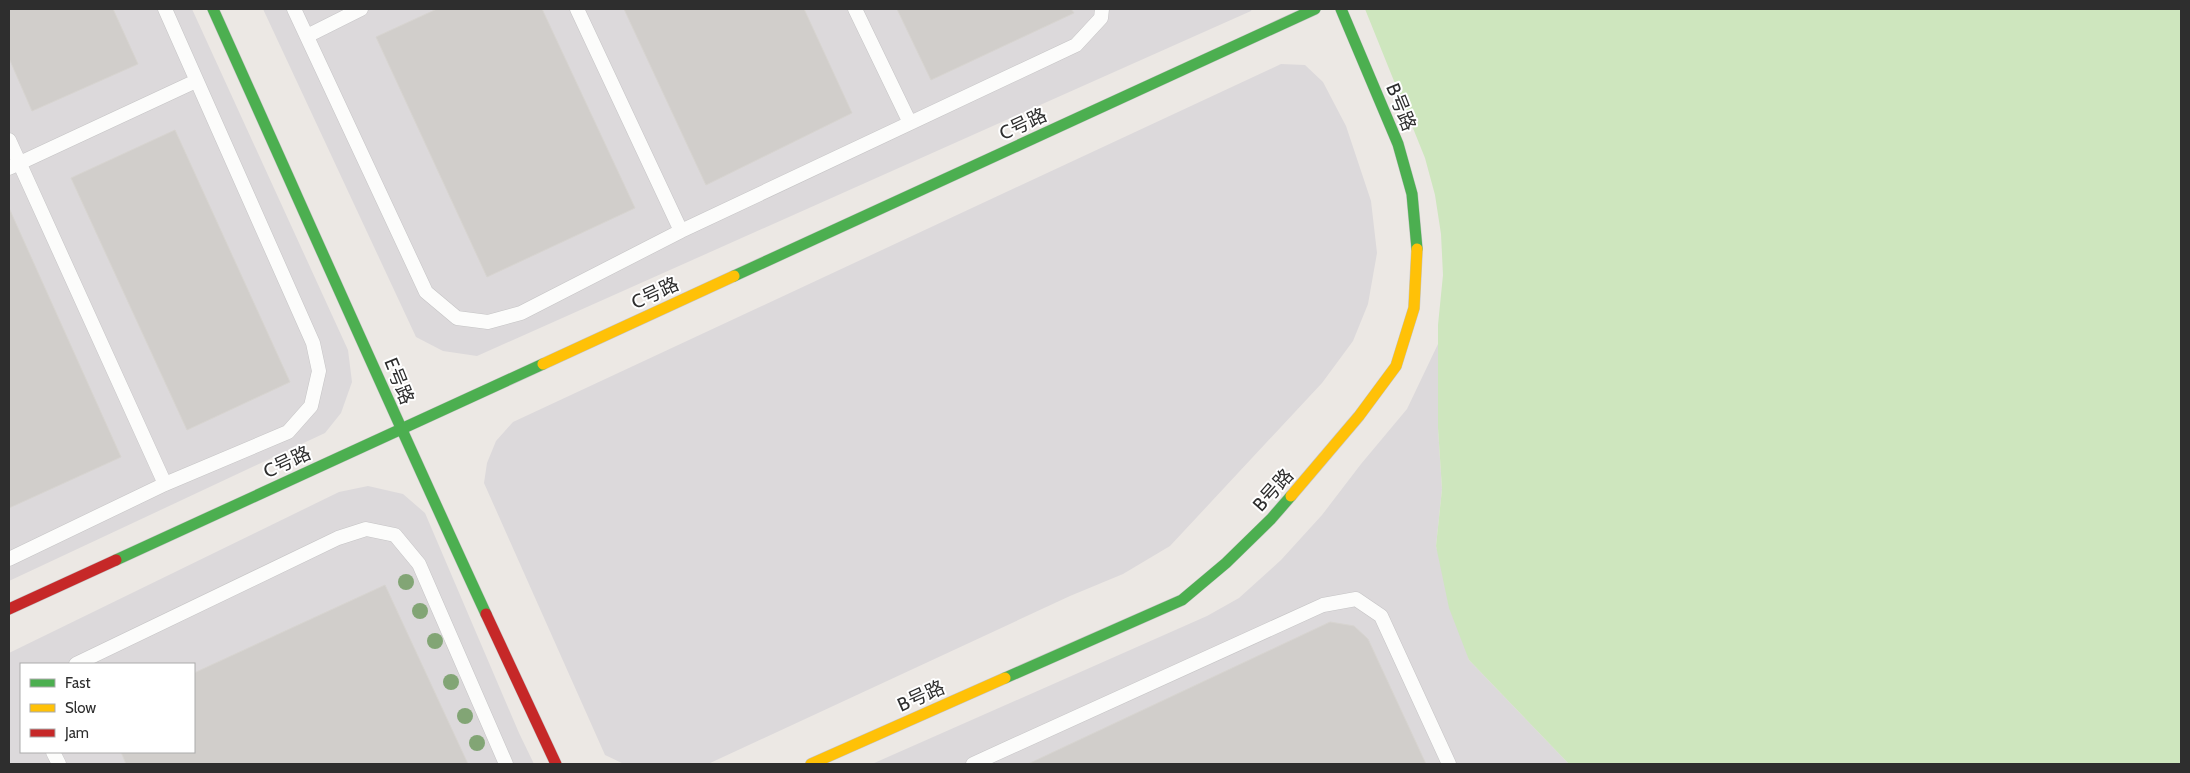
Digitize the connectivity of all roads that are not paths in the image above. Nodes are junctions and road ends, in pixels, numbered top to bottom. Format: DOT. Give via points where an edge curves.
graph roads {
  1 [pos="165,9"];
  2 [pos="213,9"];
  3 [pos="294,9"];
  4 [pos="362,9"];
  5 [pos="577,9"];
  6 [pos="855,9"];
  7 [pos="1102,9"];
  8 [pos="1315,9"];
  9 [pos="1341,9"];
  10 [pos="307,36"];
  11 [pos="196,81"];
  12 [pos="910,124"];
  13 [pos="9,140"];
  14 [pos="14,166"];
  15 [pos="681,231"];
  16 [pos="400,429"];
  17 [pos="165,484"];
  18 [pos="9,559"];
  19 [pos="9,609"];
  20 [pos="78,663"];
  21 [pos="506,764"];
  22 [pos="556,764"];
  23 [pos="811,764"];
  24 [pos="973,764"];
  25 [pos="1449,764"];
  1 -- 11 [label="lane"];
  2 -- 16 [label="street, E号路"];
  3 -- 10 [label="lane"];
  4 -- 10 [label="lane"];
  5 -- 15 [label="lane"];
  6 -- 12 [label="lane"];
  7 -- 12 [label="lane" via="1101,18 1076,45"];
  8 -- 16 [label="street, C号路"];
  9 -- 23 [label="street, B号路" via="1398,144 1412,194 1417,248 1414,308 1396,366 1318,466 1271,519 1182,600"];
  10 -- 15 [label="lane" via="426,292 457,318 488,322 521,313"];
  11 -- 14 [label="lane"];
  11 -- 17 [label="lane" via="313,343 319,371 312,406 288,432"];
  12 -- 15 [label="lane"];
  13 -- 14 [label="lane"];
  14 -- 17 [label="lane"];
  16 -- 19 [label="street, C号路"];
  16 -- 22 [label="street, E号路"];
  17 -- 18 [label="lane"];
  20 -- 21 [label="lane" via="338,538 366,530 394,536 419,564"];
  24 -- 25 [label="lane" via="1323,605 1356,599 1382,616"];
}
